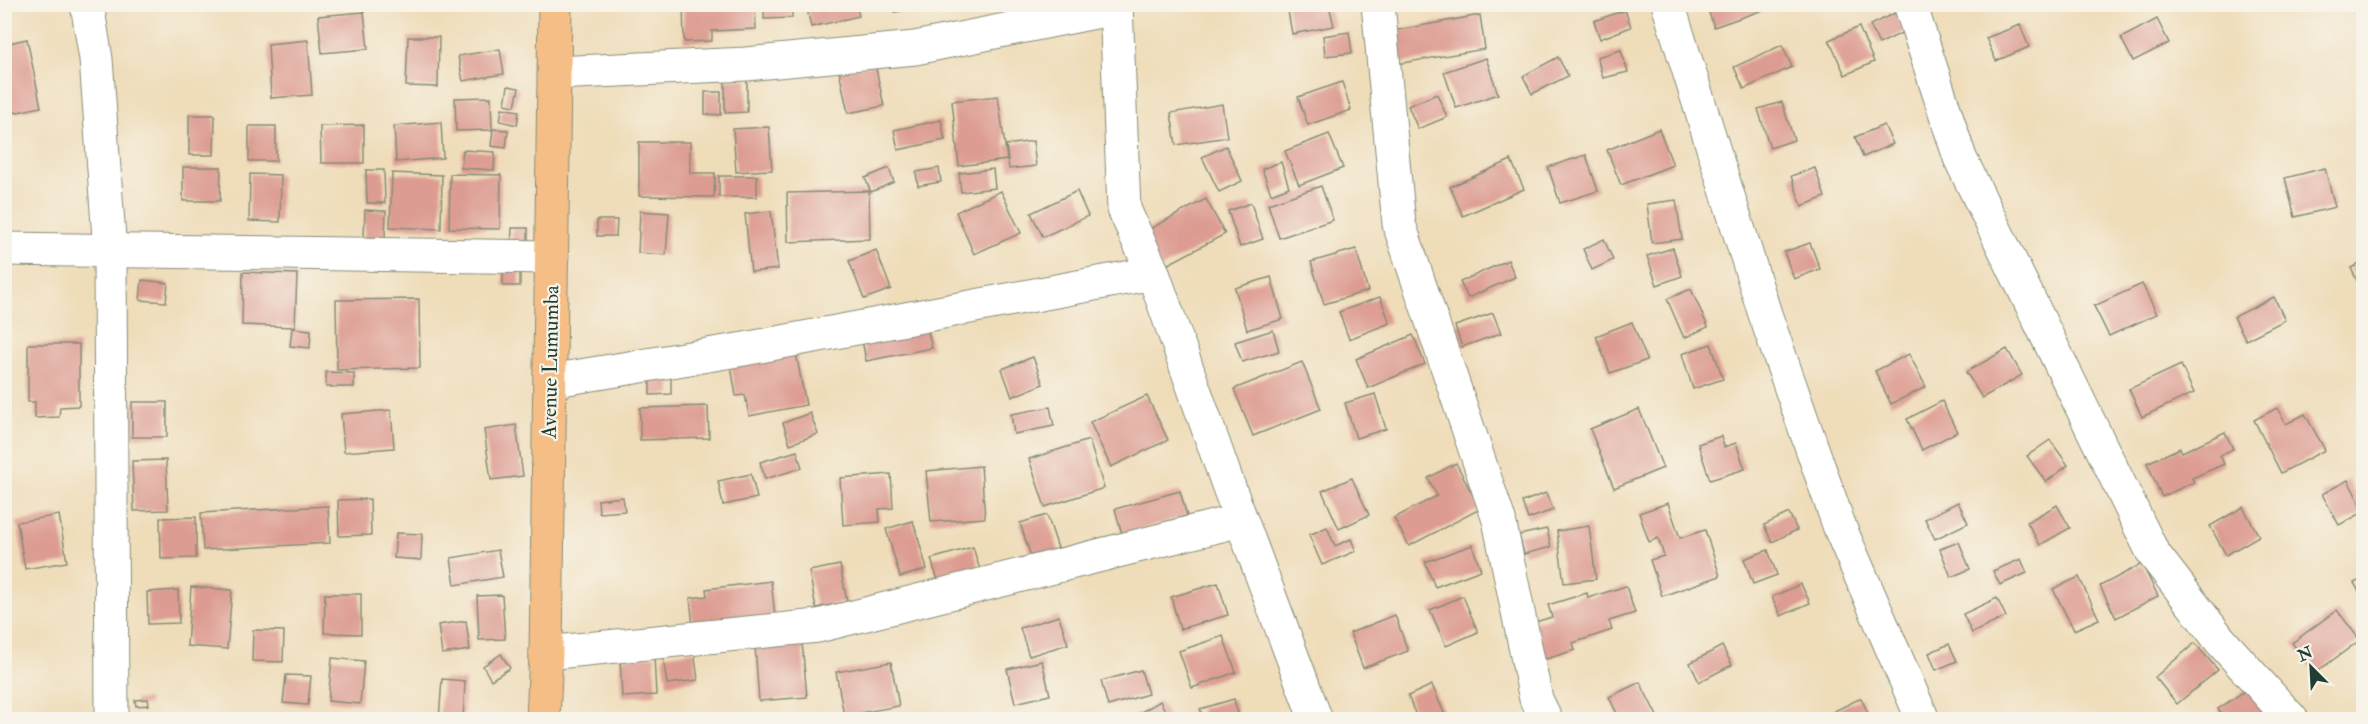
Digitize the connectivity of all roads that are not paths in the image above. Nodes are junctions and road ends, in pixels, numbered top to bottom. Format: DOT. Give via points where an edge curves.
graph roads {
  1 [pos="87,4"];
  2 [pos="555,4"];
  3 [pos="1378,4"];
  4 [pos="1668,4"];
  5 [pos="1910,4"];
  6 [pos="1115,6"];
  7 [pos="555,73"];
  8 [pos="4,249"];
  9 [pos="110,252"];
  10 [pos="552,257"];
  11 [pos="1153,273"];
  12 [pos="550,381"];
  13 [pos="1241,520"];
  14 [pos="546,653"];
  15 [pos="112,720"];
  16 [pos="543,720"];
  17 [pos="1316,720"];
  18 [pos="1546,720"];
  19 [pos="1923,720"];
  20 [pos="2292,720"];
  1 -- 9 [label="street" via="96,59"];
  2 -- 7 [label="main road, Avenue Lumumba"];
  3 -- 18 [label="street" via="1399,225 1499,520 1536,699"];
  4 -- 19 [label="street" via="1765,314 1836,517"];
  5 -- 20 [label="street" via="1960,158 2153,553 2220,640"];
  6 -- 7 [label="street" via="915,48 746,64"];
  6 -- 11 [label="street" via="1124,209"];
  7 -- 10 [label="main road, Avenue Lumumba"];
  8 -- 9 [label="street"];
  9 -- 10 [label="street"];
  9 -- 15 [label="street"];
  10 -- 12 [label="main road, Avenue Lumumba"];
  11 -- 12 [label="street"];
  11 -- 13 [label="street"];
  12 -- 14 [label="main road, Avenue Lumumba"];
  13 -- 14 [label="street" via="818,626"];
  13 -- 17 [label="street"];
  14 -- 16 [label="main road, Avenue Lumumba"];
}
